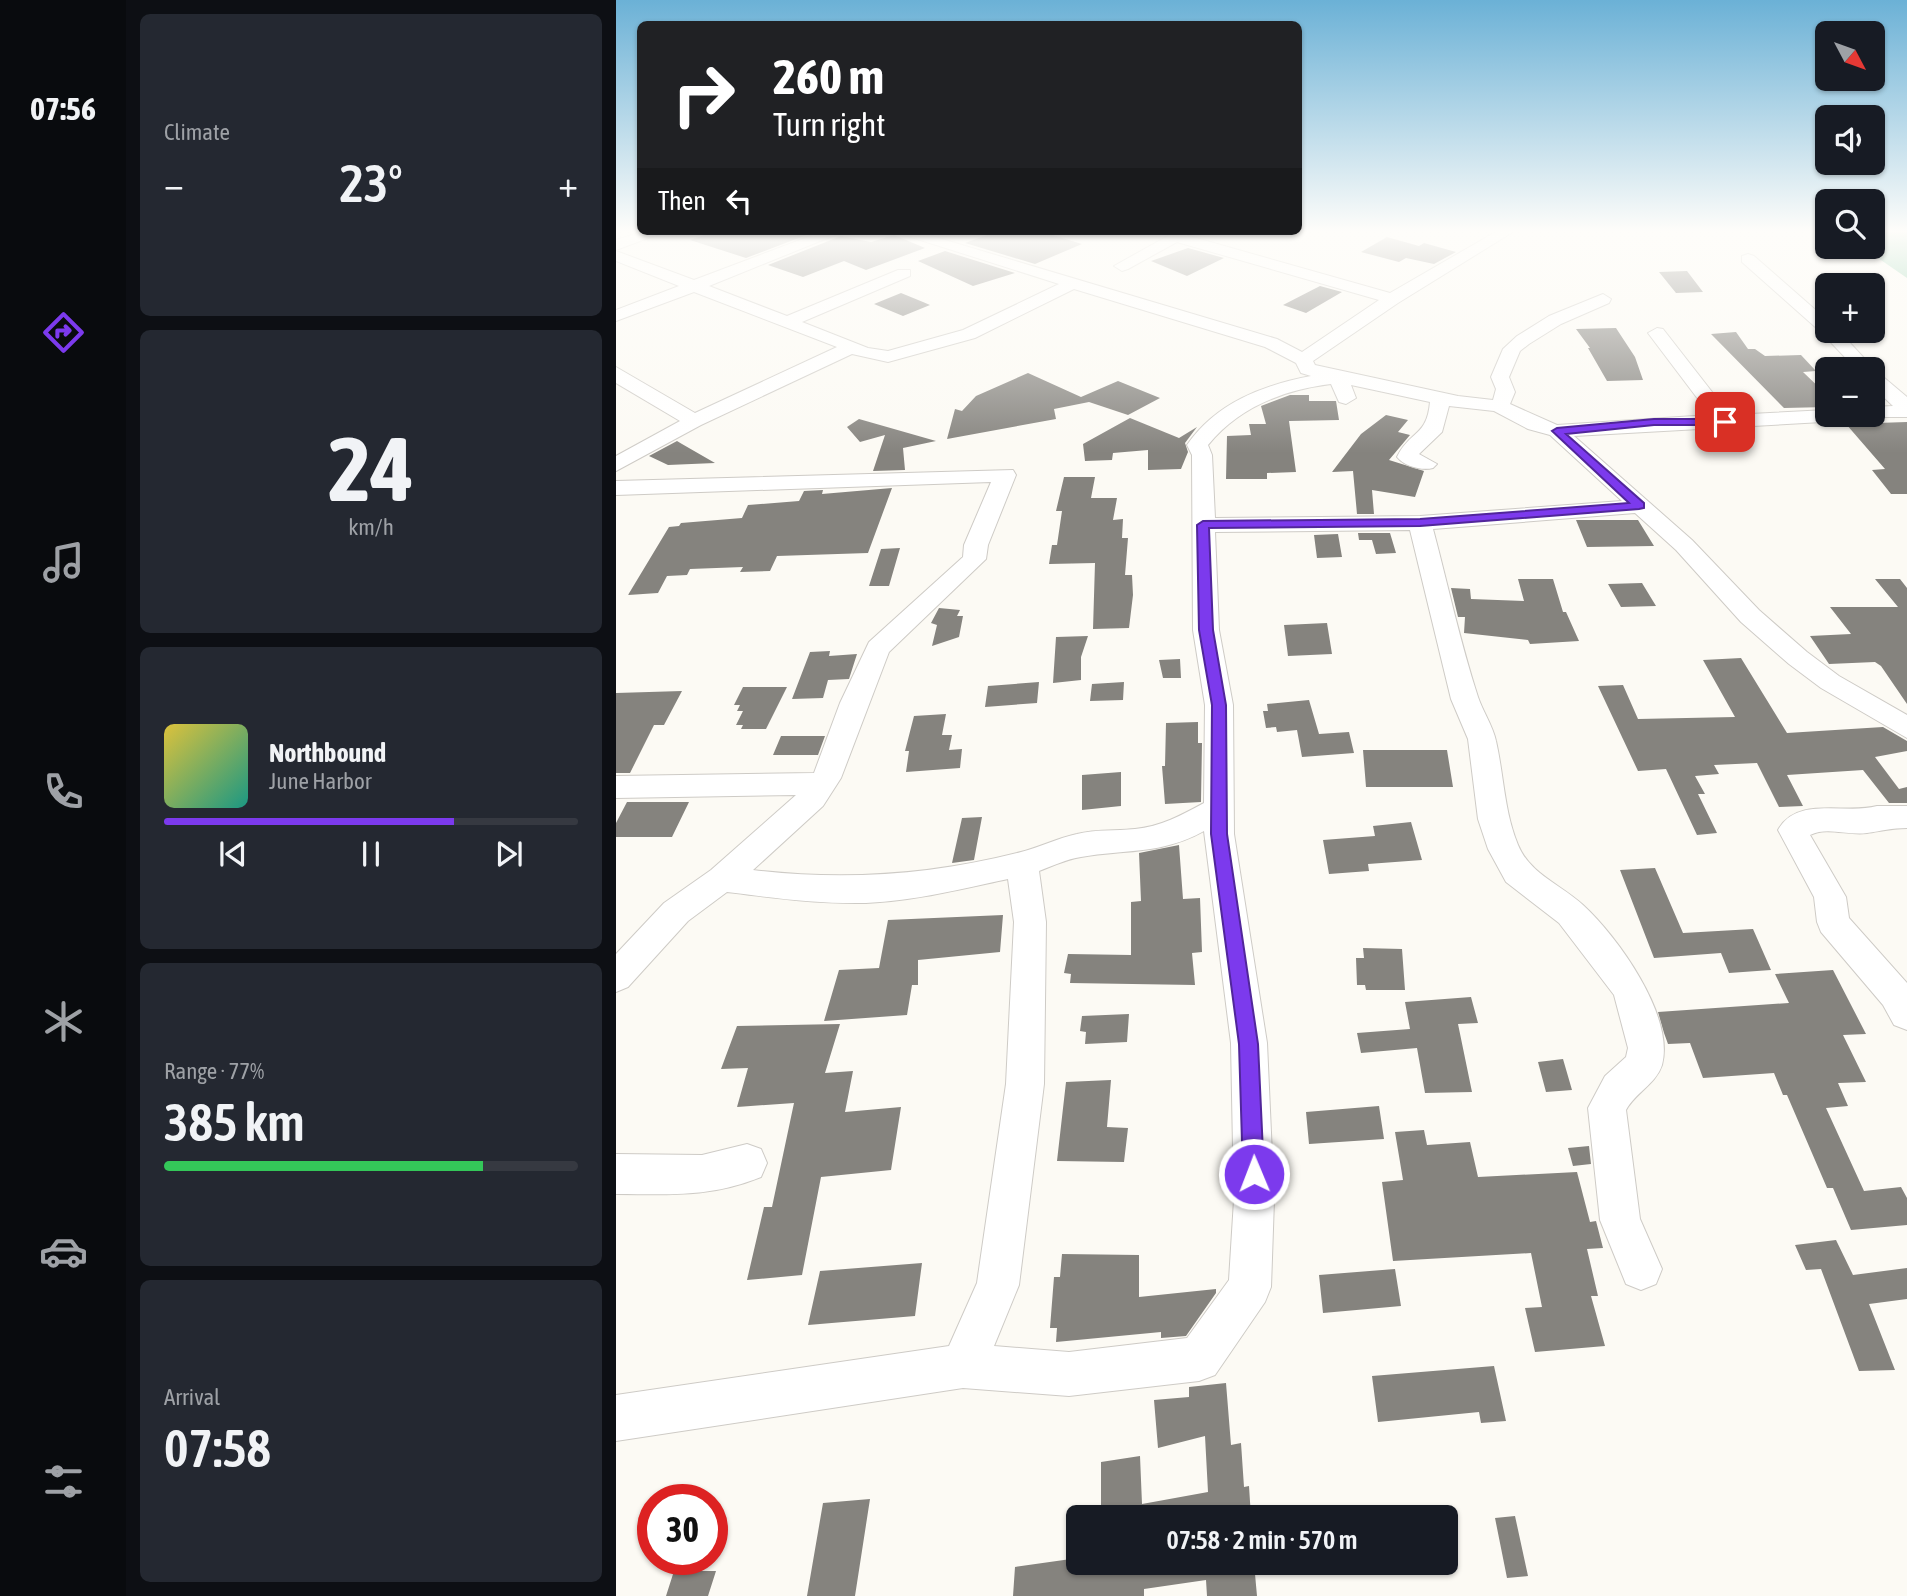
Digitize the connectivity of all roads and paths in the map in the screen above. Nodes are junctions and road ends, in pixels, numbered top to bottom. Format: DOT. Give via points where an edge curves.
graph roads {
  1 [pos="647,304"];
  2 [pos="741,304"];
  3 [pos="833,304"];
  4 [pos="1031,304"];
  5 [pos="1141,304"];
  6 [pos="1385,304"];
  7 [pos="1590,304"];
  8 [pos="1799,304"];
  9 [pos="616,316"];
  10 [pos="1815,318"];
  11 [pos="787,322"];
  12 [pos="1657,333"];
  13 [pos="1841,343"];
  14 [pos="852,347"];
  15 [pos="1854,357"];
  16 [pos="1303,370"];
  17 [pos="616,374"];
  18 [pos="1885,388"];
  19 [pos="1440,398"];
  20 [pos="1497,406"];
  21 [pos="1907,409"];
  22 [pos="1885,412"];
  23 [pos="1815,417"];
  24 [pos="694,421"];
  25 [pos="1725,422"];
  26 [pos="1557,431"];
  27 [pos="1426,464"];
  28 [pos="616,465"];
  29 [pos="616,488"];
  30 [pos="1639,506"];
  31 [pos="1420,523"];
  32 [pos="1203,525"];
  33 [pos="1907,729"];
  34 [pos="822,784"];
  35 [pos="616,787"];
  36 [pos="1219,809"];
  37 [pos="1907,817"];
  38 [pos="1022,864"];
  39 [pos="722,878"];
  40 [pos="616,977"];
  41 [pos="1907,1014"];
  42 [pos="747,1163"];
  43 [pos="616,1174"];
  44 [pos="1641,1269"];
  45 [pos="963,1366"];
  46 [pos="616,1418"];
  1 -- 9 [label="street"];
  2 -- 11 [label="street"];
  3 -- 11 [label="street"];
  4 -- 14 [label="street" via="969,334 888,357"];
  5 -- 16 [label="street" via="1270,343"];
  6 -- 16 [label="street"];
  7 -- 20 [label="street" via="1555,320 1512,349 1500,377 1506,397"];
  8 -- 10 [label="street"];
  11 -- 14 [label="street"];
  12 -- 25 [label="street"];
  13 -- 15 [label="street"];
  14 -- 24 [label="street"];
  16 -- 19 [label="street" via="1342,388"];
  16 -- 32 [label="street" via="1237,409 1208,430 1197,445 1202,455"];
  17 -- 24 [label="street"];
  18 -- 21 [label="street"];
  19 -- 20 [label="street"];
  19 -- 27 [label="street" via="1433,434 1409,450 1407,457"];
  20 -- 26 [label="street"];
  21 -- 22 [label="street"];
  23 -- 25 [label="street"];
  24 -- 28 [label="street"];
  25 -- 26 [label="street" via="1654,422"];
  26 -- 30 [label="street"];
  29 -- 34 [label="street" via="1005,475 974,559 878,648"];
  30 -- 31 [label="street"];
  30 -- 33 [label="street" via="1798,658"];
  31 -- 32 [label="street"];
  31 -- 44 [label="street" via="1465,699 1482,739 1493,818 1504,849 1517,873 1571,914 1630,990 1646,1048 1643,1066 1618,1088 1607,1108 1620,1220"];
  32 -- 36 [label="street" via="1206,630 1219,705"];
  34 -- 35 [label="street"];
  34 -- 39 [label="street" via="813,798"];
  36 -- 38 [label="street" via="1180,830 1138,841 1079,845"];
  36 -- 45 [label="street" via="1249,1056 1254,1200 1250,1287 1199,1359 1069,1374"];
  37 -- 41 [label="street" via="1877,817 1866,822 1814,819 1793,830 1797,844 1829,892 1835,909 1833,922"];
  38 -- 39 [label="street" via="868,890 813,890"];
  38 -- 45 [label="street" via="1030,922 1025,1084 998,1285"];
  39 -- 40 [label="street" via="676,912"];
  42 -- 43 [label="street" via="702,1175"];
  45 -- 46 [label="street"];
}
